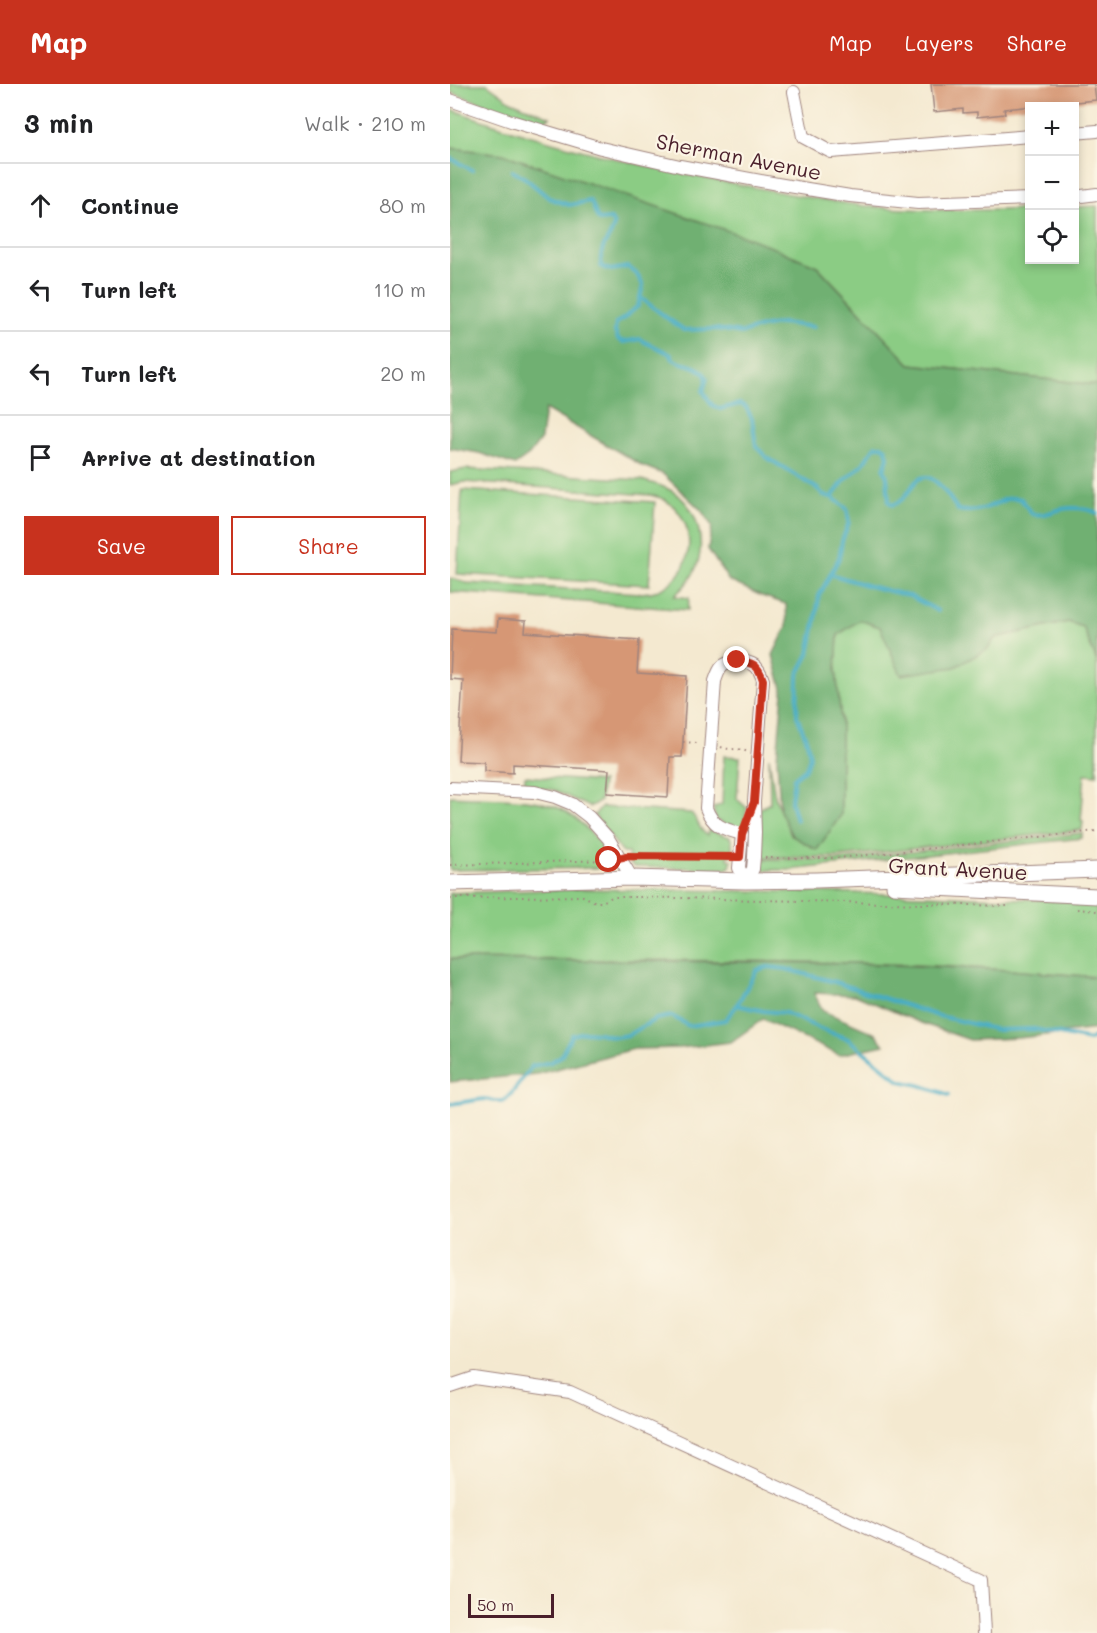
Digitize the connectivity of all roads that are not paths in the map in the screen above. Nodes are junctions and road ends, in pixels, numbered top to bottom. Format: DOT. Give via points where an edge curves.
graph roads {
  1 [pos="794,92"];
  2 [pos="450,100"];
  3 [pos="1097,131"];
  4 [pos="1079,133"];
  5 [pos="1025,136"];
  6 [pos="1097,194"];
  7 [pos="1079,196"];
  8 [pos="1025,199"];
  9 [pos="450,788"];
  10 [pos="754,802"];
  11 [pos="742,834"];
  12 [pos="1097,870"];
  13 [pos="632,878"];
  14 [pos="816,880"];
  15 [pos="745,881"];
  16 [pos="450,883"];
  17 [pos="1097,896"];
  18 [pos="450,1386"];
  19 [pos="984,1633"];
  1 -- 5 [label="street" via="803,137 831,152"];
  2 -- 8 [label="street, Sherman Avenue" via="601,148 783,185 918,203"];
  3 -- 4 [label="street"];
  6 -- 7 [label="street"];
  9 -- 13 [label="street" via="535,792 572,804 608,838"];
  10 -- 11 [label="street"];
  10 -- 11 [label="street" via="763,680 759,668 737,660 719,668 715,681 706,808 718,825"];
  10 -- 15 [label="street" via="753,869"];
  11 -- 15 [label="street" via="739,868"];
  12 -- 14 [label="main road, Grant Avenue"];
  13 -- 15 [label="main road, Grant Avenue"];
  13 -- 16 [label="main road, Grant Avenue"];
  14 -- 15 [label="main road, Grant Avenue"];
  14 -- 17 [label="main road, Grant Avenue"];
  18 -- 19 [label="street" via="474,1378 570,1392 981,1580"];
}
